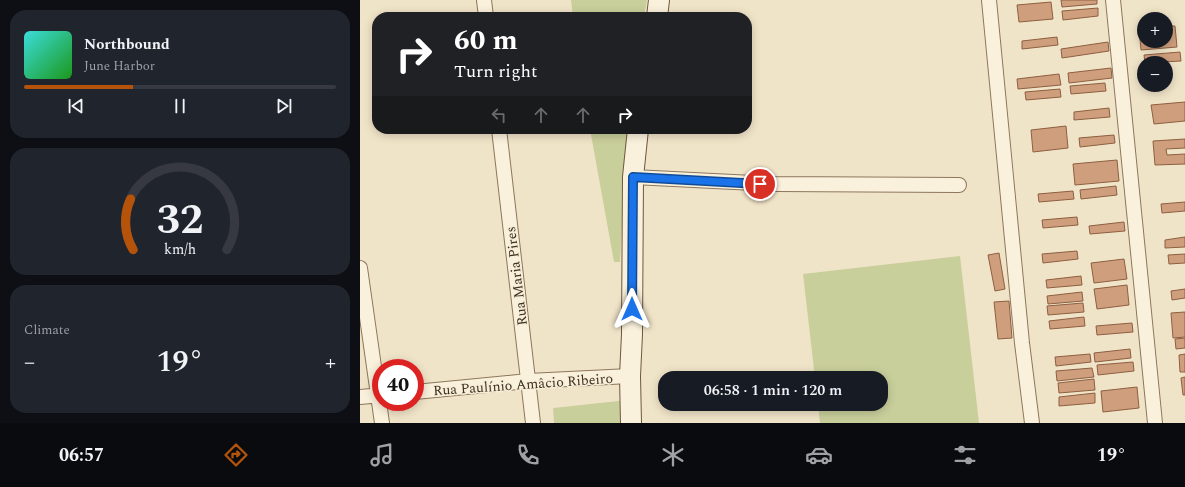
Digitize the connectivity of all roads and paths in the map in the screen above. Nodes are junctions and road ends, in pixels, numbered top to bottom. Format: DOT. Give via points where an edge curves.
graph roads {
  1 [pos="484,0"];
  2 [pos="659,0"];
  3 [pos="989,0"];
  4 [pos="1113,0"];
  5 [pos="485,12"];
  6 [pos="658,12"];
  7 [pos="500,134"];
  8 [pos="637,134"];
  9 [pos="633,177"];
  10 [pos="959,186"];
  11 [pos="360,268"];
  12 [pos="374,359"];
  13 [pos="630,376"];
  14 [pos="528,381"];
  15 [pos="424,391"];
  16 [pos="372,396"];
  17 [pos="360,397"];
  18 [pos="381,411"];
  19 [pos="382,423"];
  20 [pos="533,423"];
  21 [pos="631,423"];
  22 [pos="1032,423"];
  23 [pos="1155,423"];
  1 -- 5 [label="street"];
  2 -- 6 [label="street"];
  3 -- 22 [label="street"];
  4 -- 23 [label="street"];
  7 -- 14 [label="street, Rua Maria Pires"];
  8 -- 9 [label="street"];
  9 -- 10 [label="street" via="776,184"];
  9 -- 13 [label="street"];
  11 -- 12 [label="street"];
  13 -- 14 [label="street, Rua Paulínio Amâcio Ribeiro"];
  13 -- 21 [label="street"];
  14 -- 15 [label="street, Rua Paulínio Amâcio Ribeiro"];
  14 -- 20 [label="street, Rua Maria Pires"];
  16 -- 17 [label="street"];
  18 -- 19 [label="street"];
}
